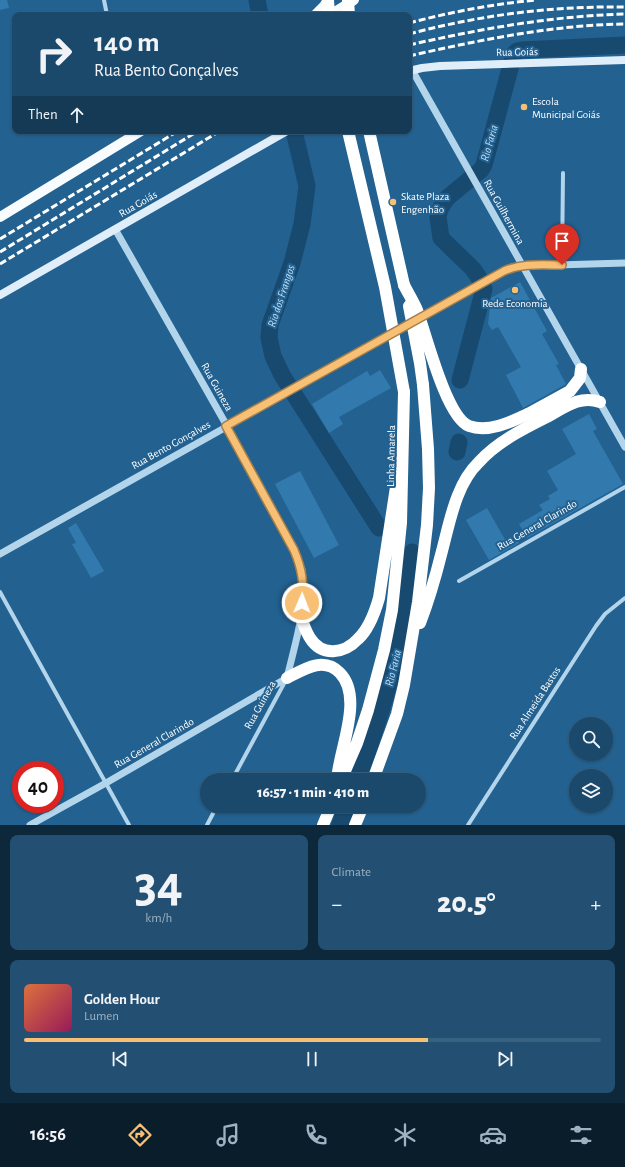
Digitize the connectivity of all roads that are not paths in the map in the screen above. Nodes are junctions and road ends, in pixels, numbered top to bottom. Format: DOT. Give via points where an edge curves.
graph roads {
  1 [pos="104,0"];
  2 [pos="328,0"];
  3 [pos="348,0"];
  4 [pos="354,0"];
  5 [pos="106,12"];
  6 [pos="318,12"];
  7 [pos="329,12"];
  8 [pos="334,12"];
  9 [pos="349,12"];
  10 [pos="625,60"];
  11 [pos="412,71"];
  12 [pos="412,73"];
  13 [pos="133,134"];
  14 [pos="281,134"];
  15 [pos="349,134"];
  16 [pos="370,134"];
  17 [pos="563,173"];
  18 [pos="0,217"];
  19 [pos="115,229"];
  20 [pos="625,263"];
  21 [pos="562,265"];
  22 [pos="522,266"];
  23 [pos="404,285"];
  24 [pos="0,295"];
  25 [pos="581,369"];
  26 [pos="600,402"];
  27 [pos="226,426"];
  28 [pos="403,443"];
  29 [pos="625,447"];
  30 [pos="625,487"];
  31 [pos="0,554"];
  32 [pos="459,581"];
  33 [pos="0,592"];
  34 [pos="625,598"];
  35 [pos="302,618"];
  36 [pos="411,643"];
  37 [pos="287,678"];
  38 [pos="236,773"];
  39 [pos="338,773"];
  40 [pos="344,773"];
  41 [pos="376,773"];
  42 [pos="106,783"];
  43 [pos="213,813"];
  44 [pos="328,813"];
  45 [pos="360,813"];
  46 [pos="30,825"];
  47 [pos="129,825"];
  48 [pos="207,825"];
  49 [pos="324,825"];
  50 [pos="355,825"];
  51 [pos="468,825"];
  1 -- 5 [label="street"];
  2 -- 6 [label="main road"];
  2 -- 7 [label="highway"];
  3 -- 9 [label="highway, bridge"];
  4 -- 8 [label="main road"];
  10 -- 11 [label="main road, Rua Goiás" via="440,66"];
  12 -- 22 [label="street, Rua Guilhermina"];
  13 -- 18 [label="main road"];
  14 -- 19 [label="main road, Rua Goiás"];
  15 -- 28 [label="highway, Linha Amarela, bridge" via="385,287 404,392"];
  16 -- 23 [label="highway"];
  17 -- 21 [label="street"];
  19 -- 24 [label="main road, Rua Goiás"];
  19 -- 27 [label="street, Rua Guineza"];
  20 -- 21 [label="street, Rua Bento Gonçalves"];
  21 -- 22 [label="street, Rua Bento Gonçalves"];
  22 -- 25 [label="street, Rua Guilhermina"];
  22 -- 27 [label="street, Rua Bento Gonçalves" via="512,267 492,277"];
  23 -- 25 [label="highway, bridge" via="416,308 451,406 461,421 468,426 490,428 528,414 570,391 580,378"];
  23 -- 36 [label="highway, bridge" via="423,385 429,495"];
  25 -- 26 [label="street, Rua Guilhermina"];
  26 -- 29 [label="street, Rua Guilhermina"];
  26 -- 36 [label="highway" via="587,399 575,402 514,435 478,462 459,494 425,610"];
  27 -- 31 [label="street, Rua Bento Gonçalves"];
  27 -- 35 [label="street, Rua Guineza" via="300,563 303,588"];
  28 -- 35 [label="highway" via="379,598 367,627 359,639 343,650 335,652 317,646 310,639"];
  28 -- 40 [label="highway, Linha Amarela" via="402,523 392,610 368,710"];
  30 -- 32 [label="street, Rua General Clarindo"];
  33 -- 42 [label="street"];
  34 -- 51 [label="street, Rua Almeida Bastos" via="605,614 596,626"];
  35 -- 37 [label="street, Rua Guineza"];
  36 -- 41 [label="highway" via="397,714"];
  37 -- 38 [label="street, Rua Guineza"];
  37 -- 39 [label="highway" via="308,667 326,665 333,667 345,679 349,688 350,708"];
  37 -- 42 [label="street, Rua General Clarindo"];
  42 -- 46 [label="street, Rua General Clarindo"];
  42 -- 47 [label="street"];
  43 -- 48 [label="street"];
  44 -- 49 [label="highway"];
  45 -- 50 [label="highway"];
}
